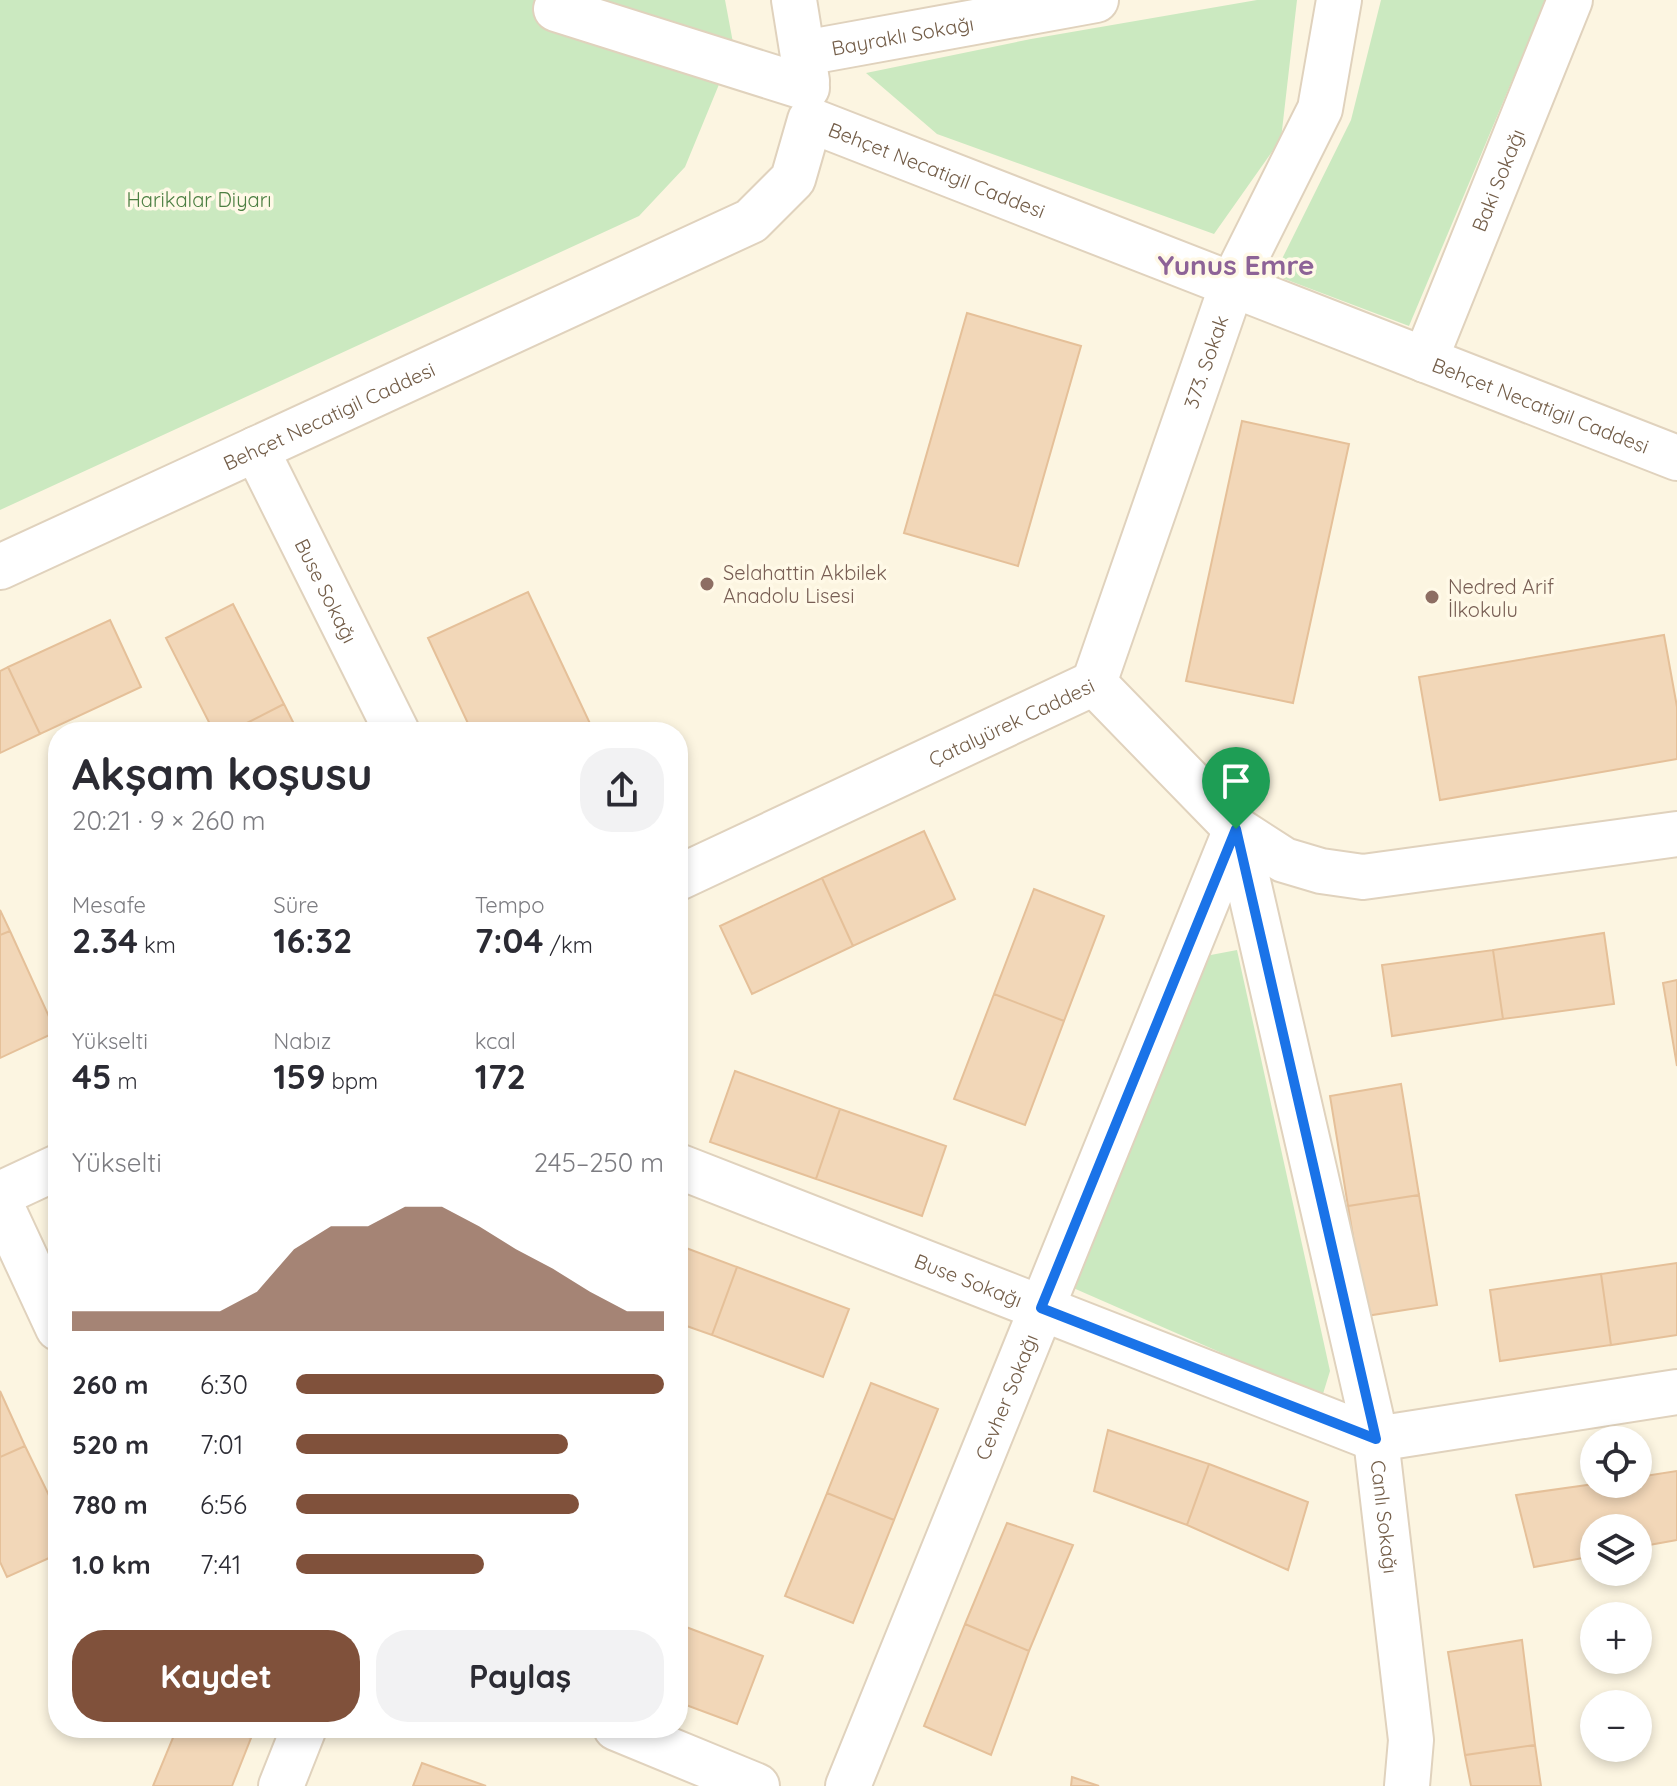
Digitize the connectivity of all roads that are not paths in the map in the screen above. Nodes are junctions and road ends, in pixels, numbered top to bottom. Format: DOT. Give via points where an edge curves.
graph roads {
  1 [pos="794,0"];
  2 [pos="1096,0"];
  3 [pos="1339,0"];
  4 [pos="1570,0"];
  5 [pos="556,9"];
  6 [pos="807,87"];
  7 [pos="1232,285"];
  8 [pos="1425,360"];
  9 [pos="256,449"];
  10 [pos="1677,458"];
  11 [pos="0,567"];
  12 [pos="1094,683"];
  13 [pos="392,722"];
  14 [pos="1236,829"];
  15 [pos="1677,834"];
  16 [pos="688,873"];
  17 [pos="688,1170"];
  18 [pos="48,1172"];
  19 [pos="0,1194"];
  20 [pos="0,1203"];
  21 [pos="48,1306"];
  22 [pos="1041,1308"];
  23 [pos="1677,1392"];
  24 [pos="1376,1439"];
  25 [pos="300,1738"];
  26 [pos="640,1738"];
  27 [pos="281,1786"];
  28 [pos="757,1786"];
  29 [pos="848,1786"];
  30 [pos="1407,1786"];
  1 -- 6 [label="street"];
  2 -- 6 [label="street, Bayraklı Sokağı"];
  3 -- 7 [label="street, 373. Sokak" via="1320,109"];
  4 -- 8 [label="street, Baki Sokağı"];
  5 -- 6 [label="street"];
  6 -- 7 [label="street, Behçet Necatigil Caddesi"];
  6 -- 9 [label="street, Behçet Necatigil Caddesi" via="793,179 751,221"];
  7 -- 8 [label="street, Behçet Necatigil Caddesi"];
  7 -- 12 [label="street, 373. Sokak"];
  8 -- 10 [label="street, Behçet Necatigil Caddesi"];
  9 -- 11 [label="street, Behçet Necatigil Caddesi"];
  9 -- 13 [label="street, Buse Sokağı"];
  12 -- 14 [label="street, Çatalyürek Caddesi"];
  12 -- 16 [label="street, Çatalyürek Caddesi"];
  14 -- 15 [label="street, Çatalyürek Caddesi" via="1284,860 1363,877"];
  14 -- 22 [label="street, Cevher Sokağı"];
  14 -- 24 [label="street, Canlı Sokağı"];
  17 -- 22 [label="street, Buse Sokağı"];
  18 -- 19 [label="street"];
  20 -- 21 [label="street"];
  22 -- 24 [label="street, Buse Sokağı"];
  22 -- 29 [label="street, Cevher Sokağı"];
  23 -- 24 [label="street"];
  24 -- 30 [label="street, Canlı Sokağı" via="1411,1740"];
  25 -- 27 [label="street"];
  26 -- 28 [label="street"];
}
